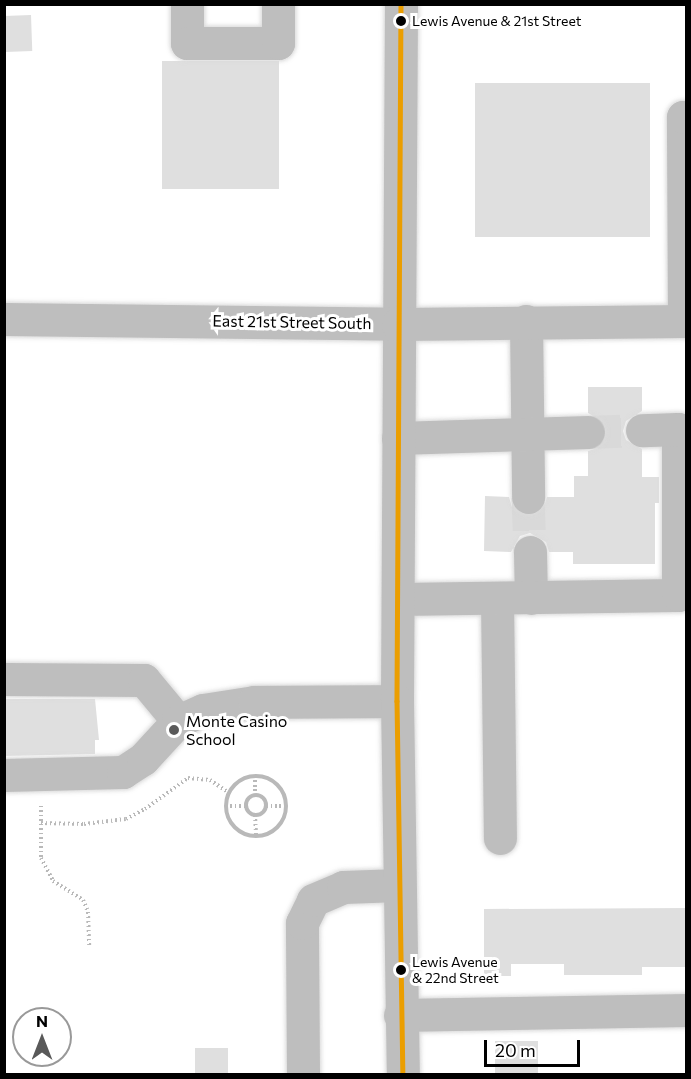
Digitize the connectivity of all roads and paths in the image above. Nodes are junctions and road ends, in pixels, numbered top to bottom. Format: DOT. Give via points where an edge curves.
graph roads {
  1 [pos="187,4"];
  2 [pos="278,4"];
  3 [pos="401,4"];
  4 [pos="687,117"];
  5 [pos="685,231"];
  6 [pos="4,319"];
  7 [pos="526,321"];
  8 [pos="685,321"];
  9 [pos="398,324"];
  10 [pos="642,430"];
  11 [pos="588,432"];
  12 [pos="527,434"];
  13 [pos="398,438"];
  14 [pos="528,497"];
  15 [pos="530,552"];
  16 [pos="497,598"];
  17 [pos="531,598"];
  18 [pos="398,599"];
  19 [pos="4,679"];
  20 [pos="398,701"];
  21 [pos="178,721"];
  22 [pos="4,775"];
  23 [pos="41,775"];
  24 [pos="255,776"];
  25 [pos="229,793"];
  26 [pos="255,795"];
  27 [pos="226,806"];
  28 [pos="246,806"];
  29 [pos="266,806"];
  30 [pos="286,806"];
  31 [pos="255,815"];
  32 [pos="41,823"];
  33 [pos="256,836"];
  34 [pos="500,838"];
  35 [pos="399,885"];
  36 [pos="89,947"];
  37 [pos="687,1010"];
  38 [pos="400,1015"];
  39 [pos="303,1074"];
  40 [pos="403,1074"];
  1 -- 2 [label="main road" via="187,42 278,42"];
  3 -- 9 [label="main road"];
  4 -- 5 [label="main road" via="683,117"];
  5 -- 8 [label="main road"];
  6 -- 9 [label="main road, East 21st Street South"];
  7 -- 8 [label="main road, East 21st Street South"];
  7 -- 9 [label="main road, East 21st Street South"];
  7 -- 12 [label="main road"];
  9 -- 13 [label="main road"];
  10 -- 17 [label="main road" via="678,429 678,596"];
  11 -- 12 [label="main road"];
  12 -- 13 [label="main road"];
  12 -- 14 [label="main road"];
  13 -- 18 [label="main road"];
  15 -- 17 [label="main road"];
  16 -- 17 [label="main road"];
  16 -- 18 [label="main road"];
  16 -- 34 [label="main road"];
  18 -- 20 [label="main road"];
  19 -- 21 [label="main road" via="144,680"];
  20 -- 21 [label="main road" via="254,702 202,710"];
  20 -- 35 [label="main road"];
  21 -- 23 [label="main road" via="143,759 123,772"];
  22 -- 23 [label="main road"];
  23 -- 32 [label="path"];
  24 -- 25 [label="path" via="236,784"];
  24 -- 26 [label="path"];
  24 -- 30 [label="path" via="280,788"];
  25 -- 27 [label="path"];
  25 -- 32 [label="path" via="210,780 188,778 126,819 84,824"];
  26 -- 28 [label="path"];
  26 -- 29 [label="path"];
  27 -- 28 [label="path"];
  27 -- 33 [label="path" via="236,829"];
  28 -- 31 [label="path"];
  29 -- 30 [label="path"];
  29 -- 31 [label="path" via="263,813"];
  30 -- 33 [label="path" via="273,830"];
  31 -- 33 [label="path"];
  32 -- 36 [label="path" via="41,858 46,872 83,900 88,912"];
  35 -- 38 [label="main road"];
  35 -- 39 [label="main road" via="343,887 313,900 302,923"];
  37 -- 38 [label="main road"];
  38 -- 40 [label="main road"];
}
